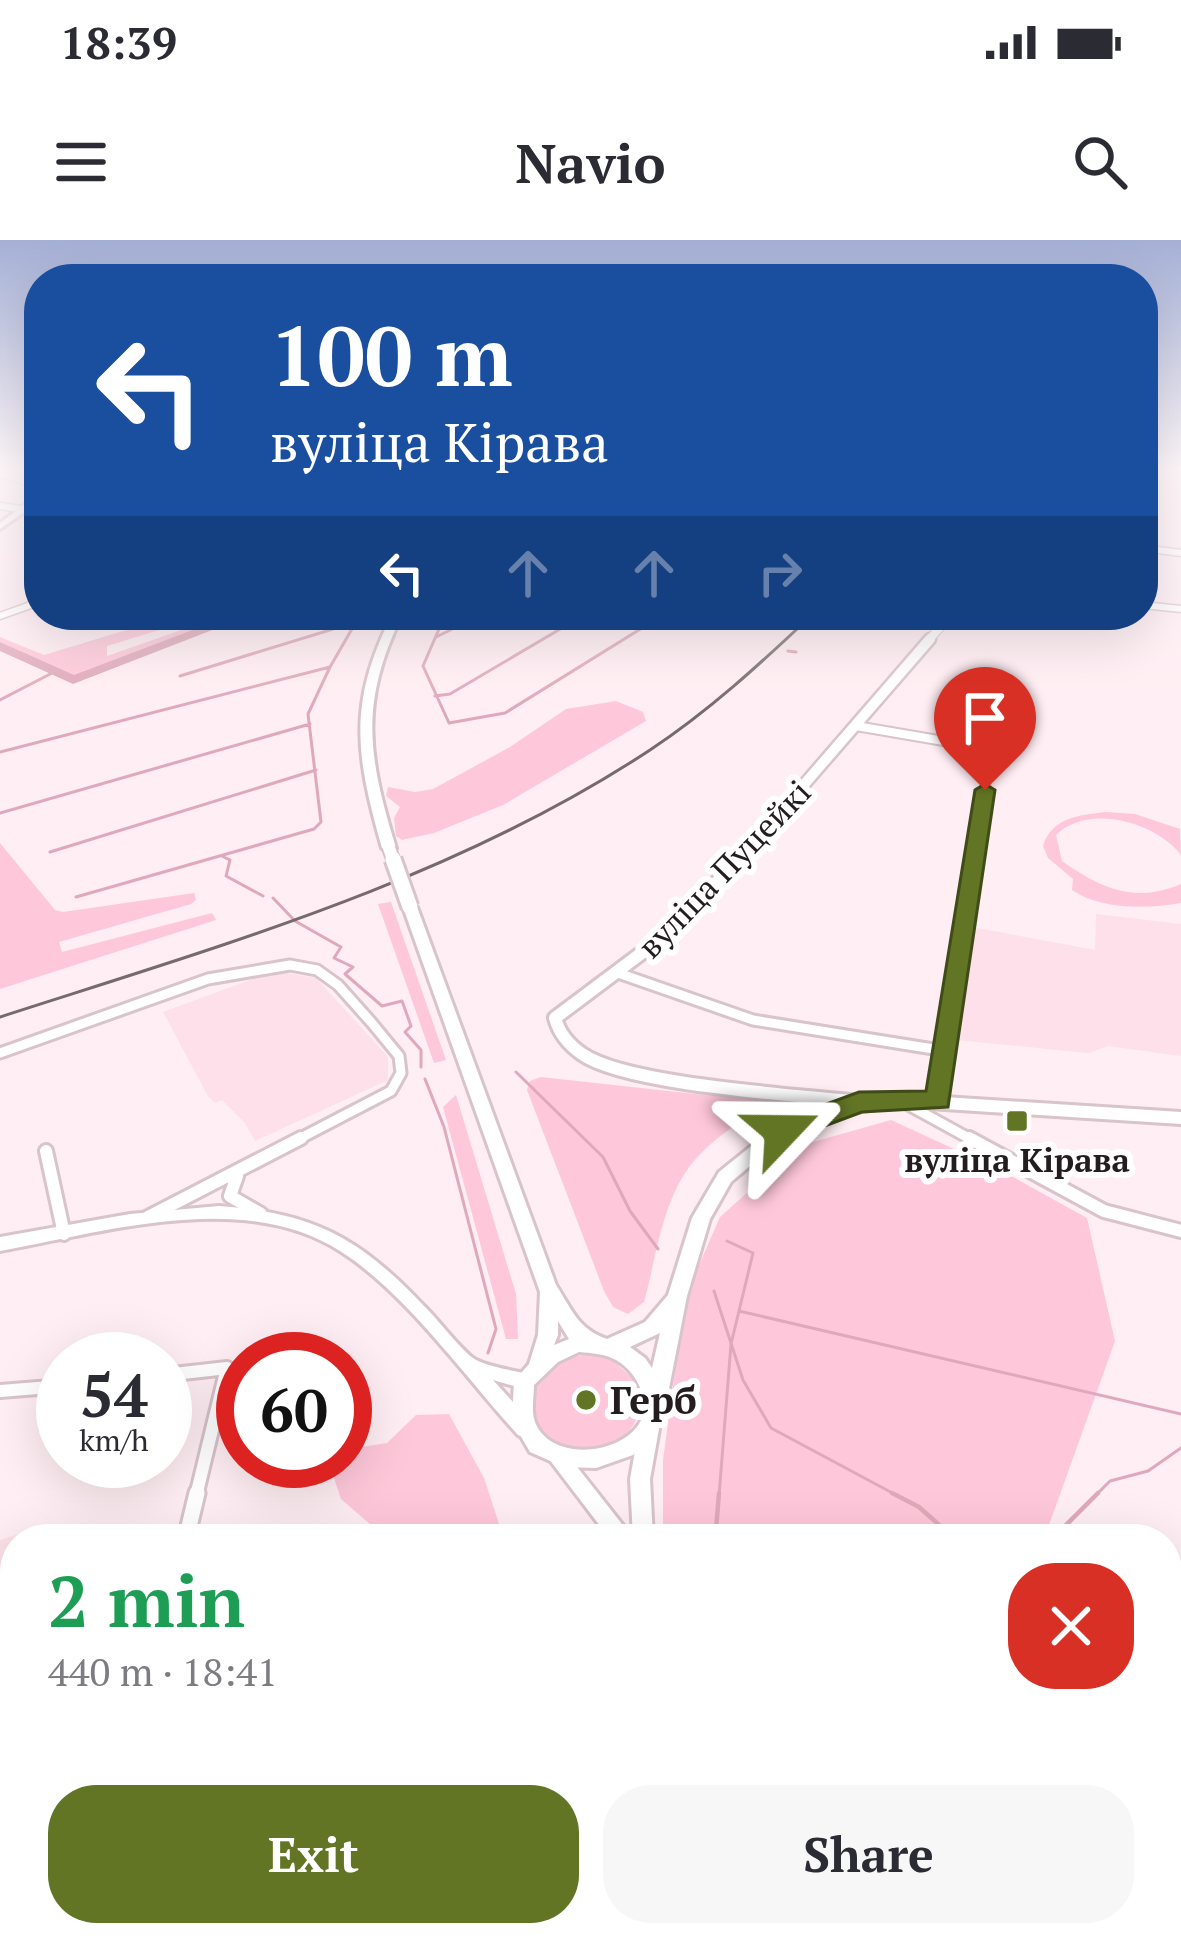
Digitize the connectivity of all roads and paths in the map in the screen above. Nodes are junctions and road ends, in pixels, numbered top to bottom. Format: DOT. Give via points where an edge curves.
graph roads {
  1 [pos="390,630"];
  2 [pos="938,630"];
  3 [pos="856,726"];
  4 [pos="619,973"];
  5 [pos="946,1051"];
  6 [pos="0,1053"];
  7 [pos="898,1100"];
  8 [pos="939,1100"];
  9 [pos="859,1102"];
  10 [pos="1181,1118"];
  11 [pos="46,1151"];
  12 [pos="243,1168"];
  13 [pos="146,1219"];
  14 [pos="273,1219"];
  15 [pos="1181,1231"];
  16 [pos="64,1234"];
  17 [pos="0,1244"];
  18 [pos="548,1288"];
  19 [pos="677,1296"];
  20 [pos="603,1345"];
  21 [pos="462,1363"];
  22 [pos="192,1372"];
  23 [pos="530,1374"];
  24 [pos="36,1388"];
  25 [pos="0,1391"];
  26 [pos="651,1418"];
  27 [pos="528,1431"];
  28 [pos="556,1456"];
  29 [pos="190,1524"];
  30 [pos="610,1524"];
  31 [pos="642,1524"];
  1 -- 18 [label="main road, bridge" via="363,712 368,781"];
  2 -- 3 [label="street, вуліца Пуцейкі"];
  3 -- 4 [label="street, вуліца Пуцейкі" via="724,877"];
  3 -- 5 [label="street" via="990,754"];
  4 -- 5 [label="street" via="753,1019"];
  4 -- 9 [label="street, вуліца Пуцейкі" via="555,1018 584,1056 632,1074"];
  5 -- 8 [label="street"];
  6 -- 12 [label="street" via="176,990 273,966 319,970 399,1056 399,1080"];
  7 -- 8 [label="main road"];
  7 -- 9 [label="main road"];
  7 -- 15 [label="street" via="1104,1210"];
  8 -- 10 [label="main road"];
  9 -- 19 [label="main road" via="782,1131 734,1167 700,1219"];
  11 -- 16 [label="street"];
  12 -- 13 [label="street"];
  12 -- 14 [label="street" via="230,1196"];
  13 -- 14 [label="main road"];
  13 -- 16 [label="main road"];
  14 -- 21 [label="main road" via="354,1253"];
  16 -- 17 [label="main road"];
  18 -- 20 [label="main road" via="577,1335"];
  18 -- 23 [label="main road" via="548,1335"];
  19 -- 20 [label="main road" via="652,1328"];
  19 -- 26 [label="main road"];
  20 -- 23 [label="main road" via="563,1349"];
  20 -- 26 [label="main road" via="640,1366"];
  21 -- 23 [label="main road" via="488,1375"];
  21 -- 27 [label="main road"];
  22 -- 29 [label="street" via="227,1369"];
  23 -- 27 [label="main road" via="521,1415"];
  24 -- 25 [label="street"];
  26 -- 28 [label="main road" via="612,1457"];
  26 -- 31 [label="main road"];
  27 -- 28 [label="main road"];
  28 -- 30 [label="main road"];
}
